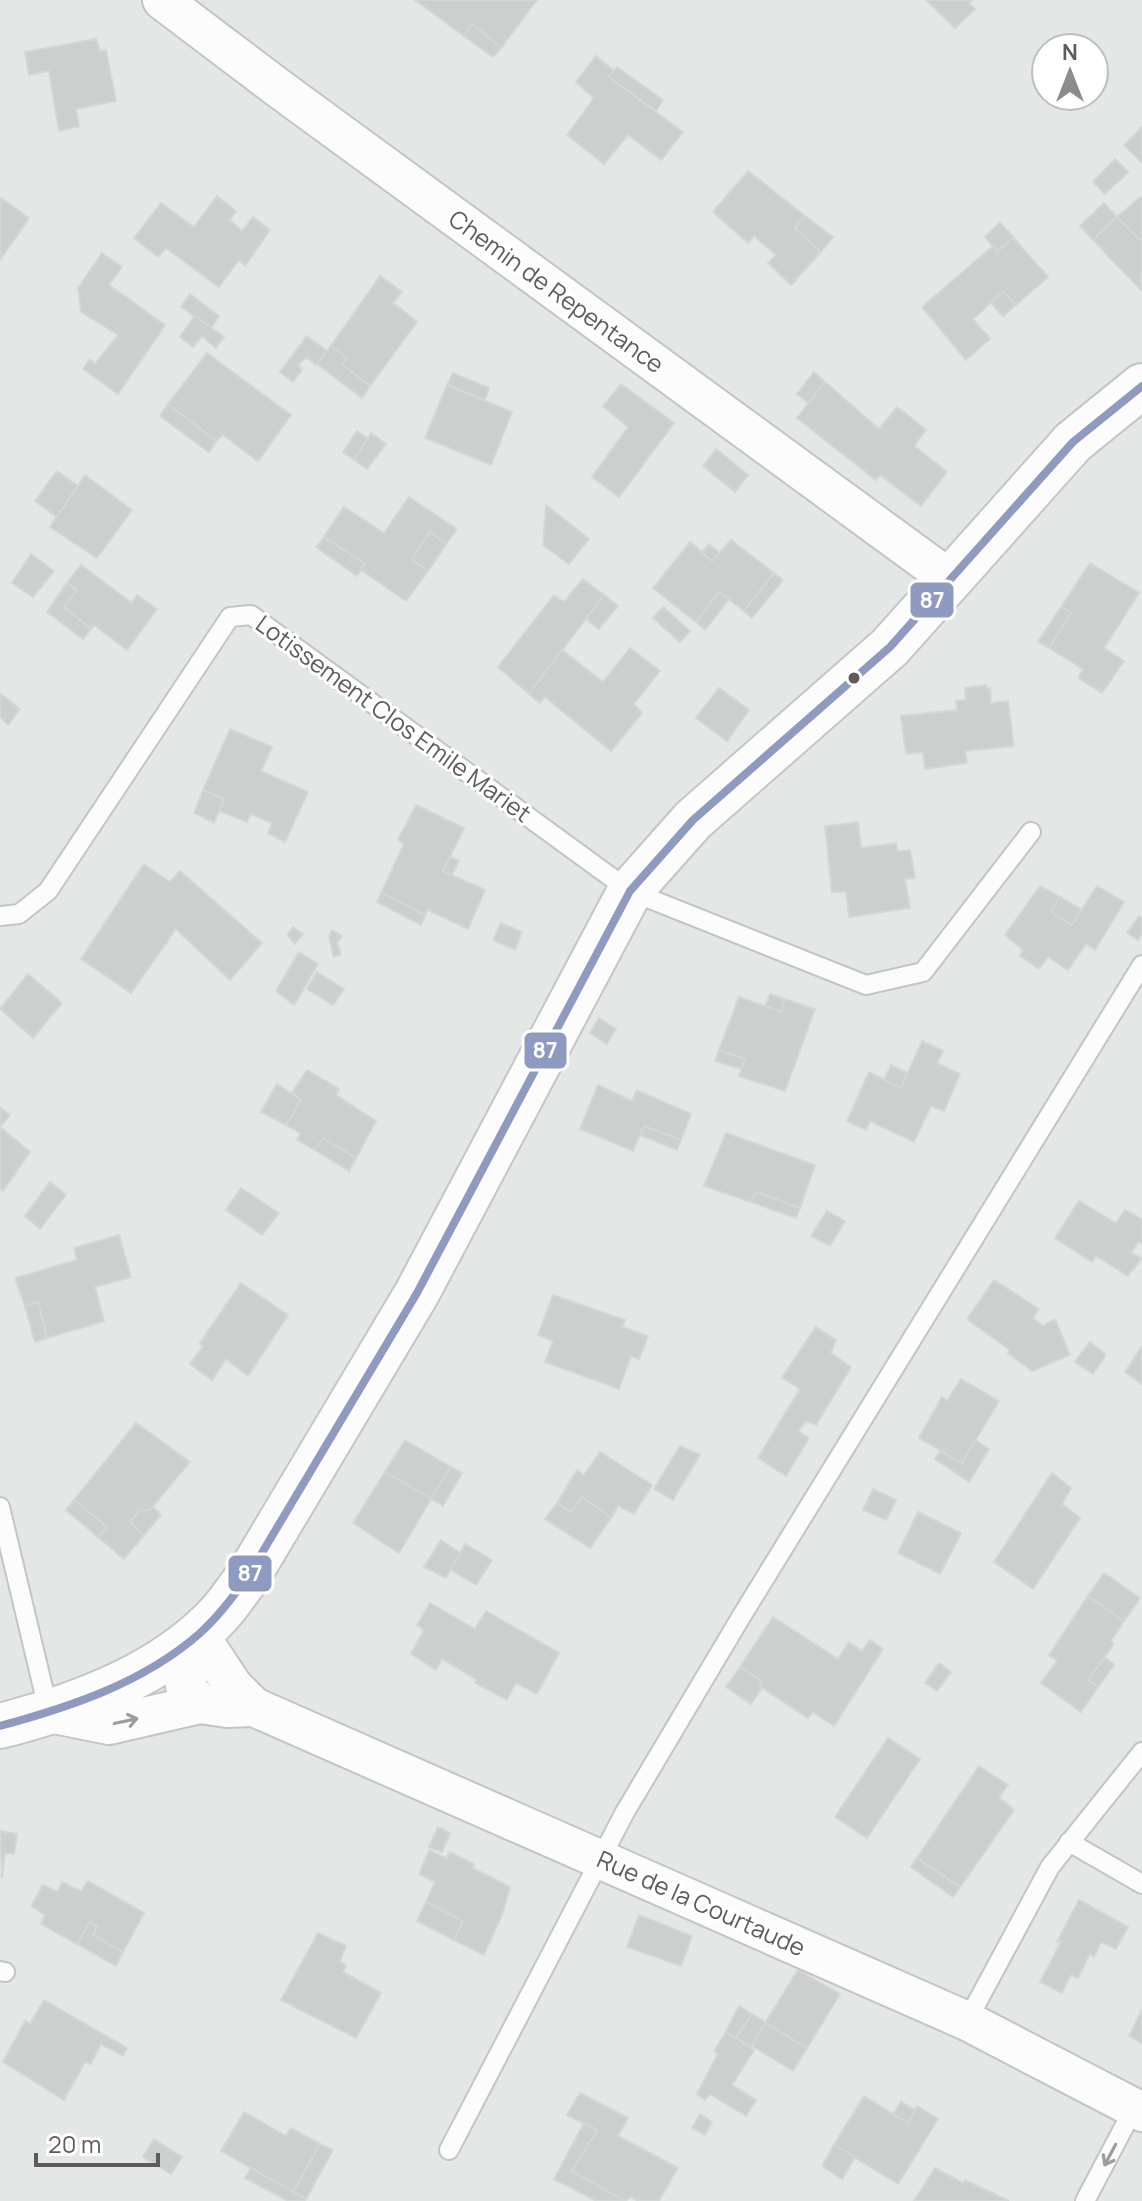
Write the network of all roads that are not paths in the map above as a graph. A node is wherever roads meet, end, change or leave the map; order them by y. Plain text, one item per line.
1 (162, 0) edge
2 (1142, 386) edge
3 (951, 580) junction
4 (1031, 832) dead end
5 (630, 891) junction
6 (0, 916) edge
7 (1142, 965) edge
8 (0, 1507) edge
9 (198, 1633) junction
10 (200, 1704) junction
11 (254, 1707) junction
12 (49, 1713) junction
13 (0, 1726) edge
14 (1142, 1752) edge
15 (1069, 1842) junction
16 (600, 1859) junction
17 (1142, 1884) edge
18 (967, 2021) junction
19 (1138, 2110) edge
20 (449, 2150) dead end
21 (1085, 2201) edge

1 - 3 street, Chemin de Repentance
2 - 3 street
3 - 5 street
4 - 5 lane
5 - 6 lane, Lotissement Clos Emile Mariet
5 - 9 street
7 - 16 lane
8 - 12 lane
9 - 10 street
9 - 11 street, Rue de la Courtaude
9 - 12 street
10 - 11 street, Rue de la Courtaude
12 -> 10 street, Rue de la Courtaude
11 - 16 street, Rue de la Courtaude
12 - 13 street
14 - 15 lane
15 - 17 lane
15 - 18 lane
16 - 18 street, Rue de la Courtaude
16 - 20 lane
18 - 19 street, Rue de la Courtaude
19 -> 21 lane

